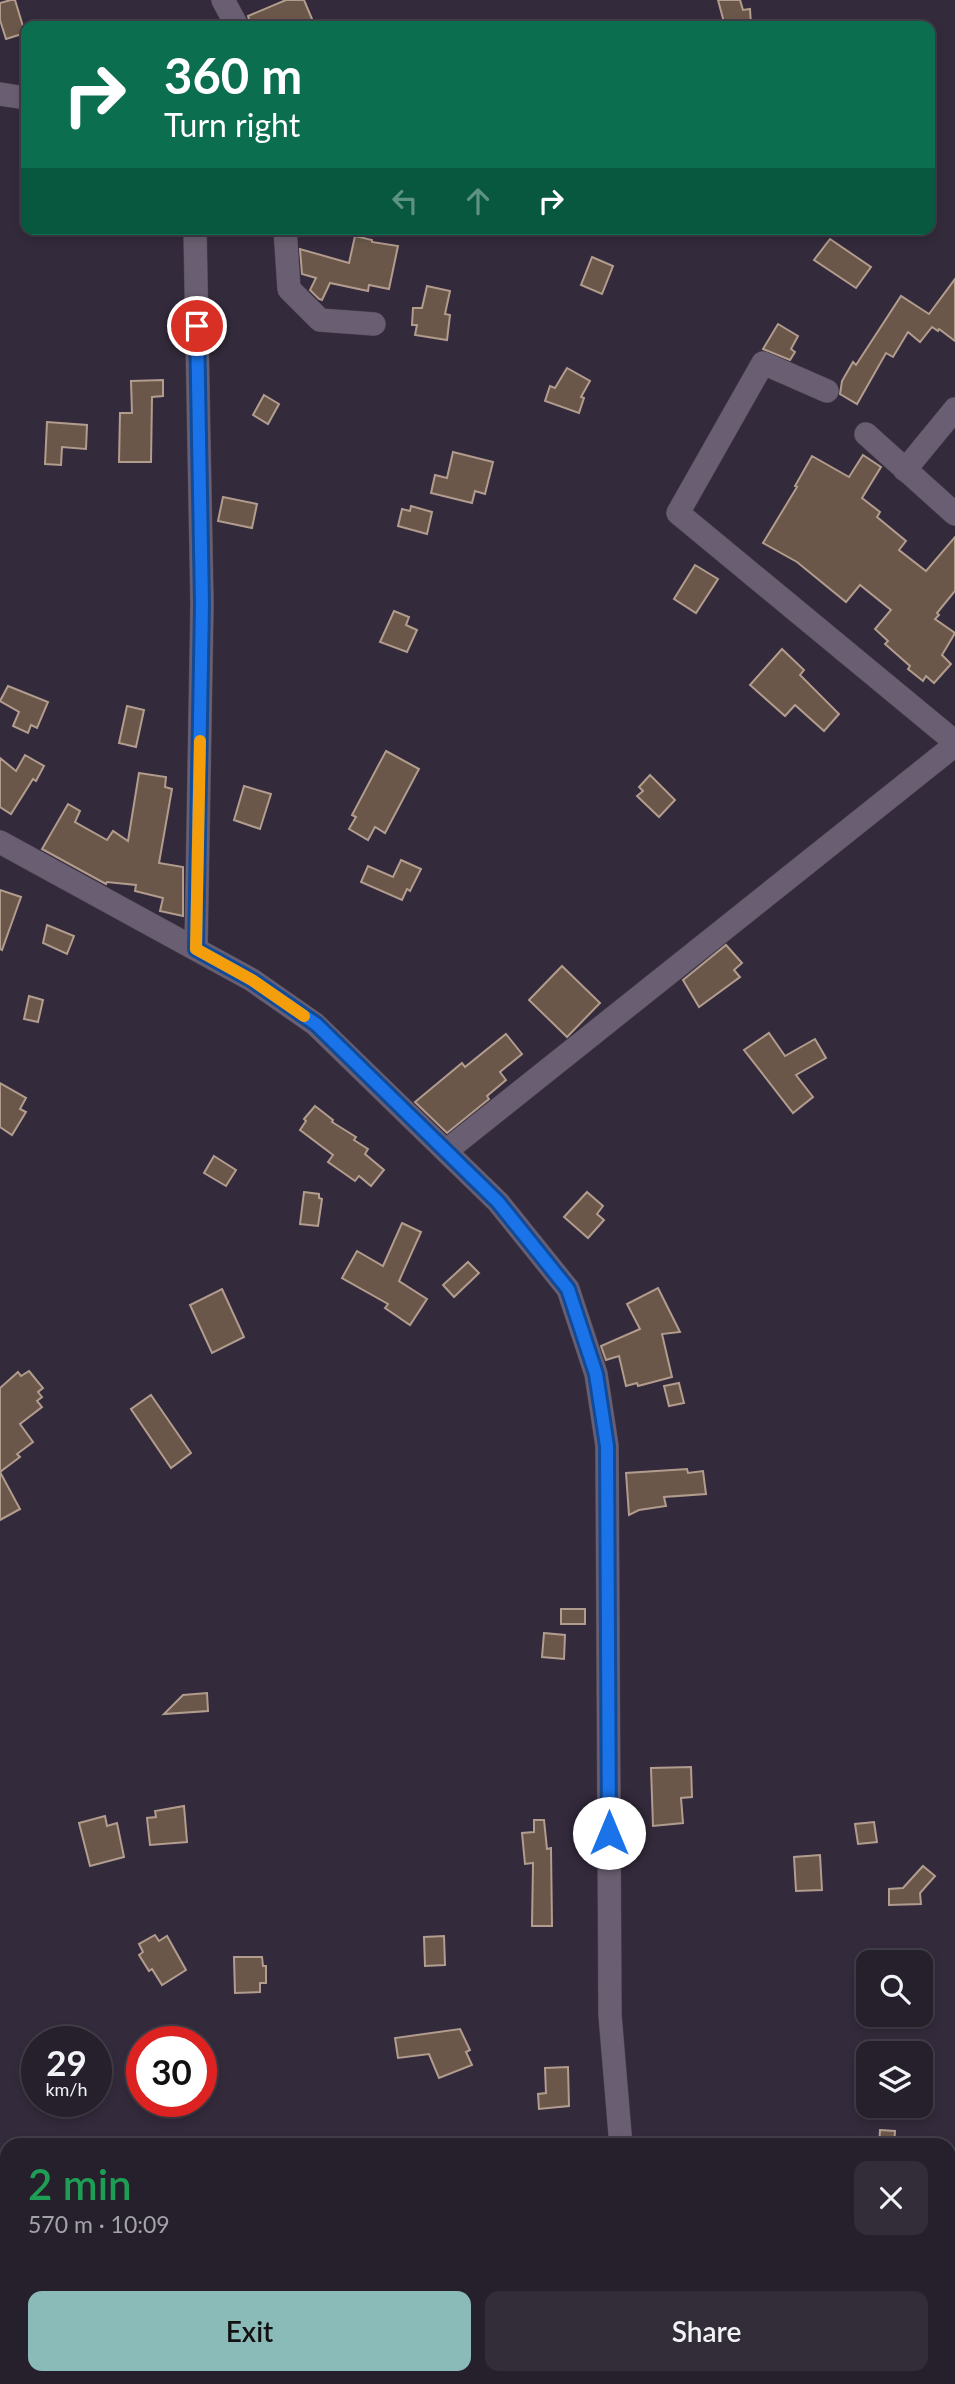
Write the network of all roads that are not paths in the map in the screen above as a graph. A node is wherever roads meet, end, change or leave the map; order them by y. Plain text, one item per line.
1 (223, 0) edge
2 (234, 21) edge
3 (0, 94) edge
4 (21, 97) edge
5 (195, 235) edge
6 (285, 235) edge
7 (374, 324) dead end
8 (827, 391) dead end
9 (955, 410) edge
10 (866, 434) dead end
11 (905, 470) junction
12 (955, 514) edge
13 (955, 744) edge
14 (0, 842) edge
15 (196, 949) junction
16 (446, 1151) junction
17 (620, 2138) edge

1 - 2 street
3 - 4 street
5 - 15 street
6 - 7 street
8 - 13 street
9 - 11 street
10 - 11 street
11 - 12 street
13 - 16 street
14 - 15 street
15 - 16 street
16 - 17 street

